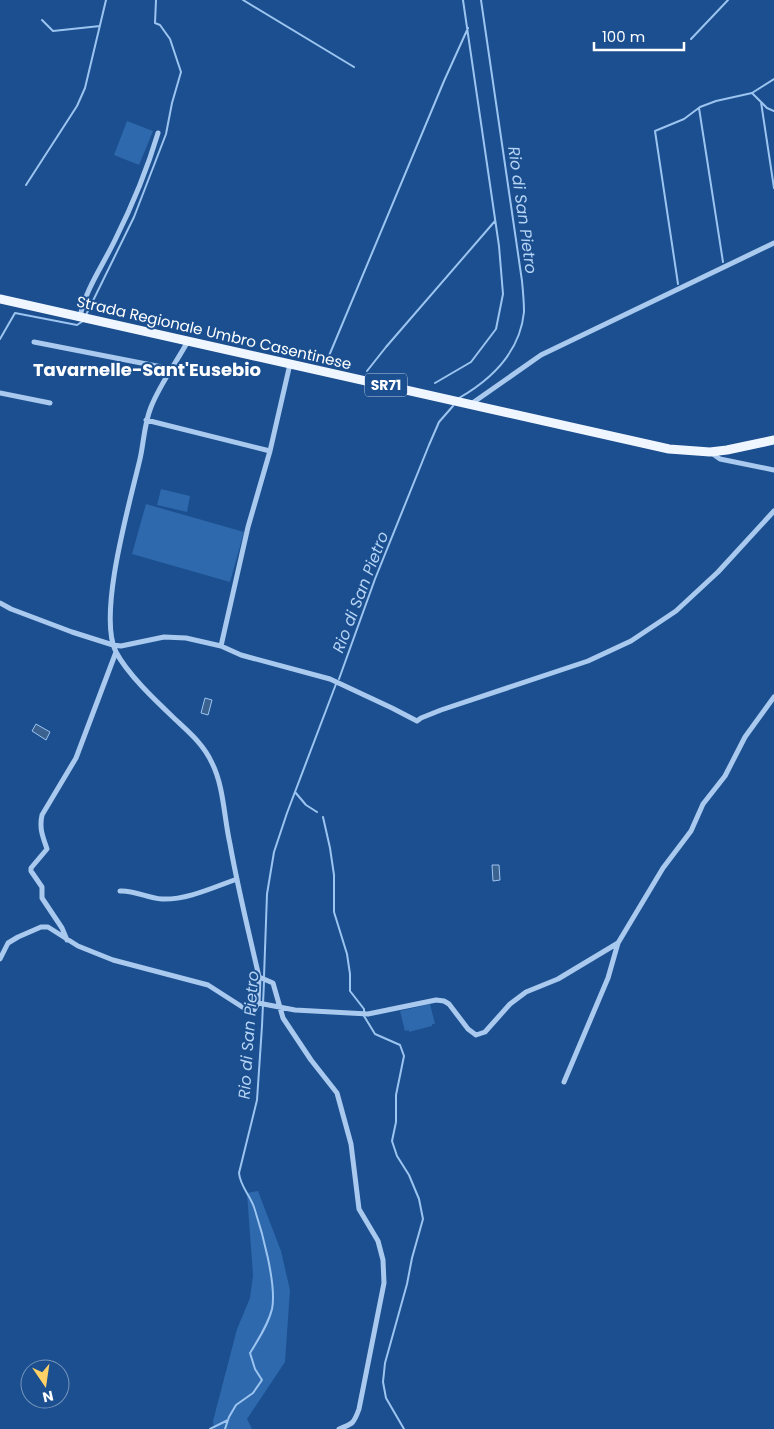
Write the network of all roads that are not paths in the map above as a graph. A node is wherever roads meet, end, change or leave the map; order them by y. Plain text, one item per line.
1 (158, 133) dead end
2 (774, 243) edge
3 (0, 299) edge
4 (80, 317) junction
5 (188, 341) junction
6 (34, 342) dead end
7 (290, 364) junction
8 (172, 369) junction
9 (0, 393) edge
10 (50, 403) dead end
11 (471, 404) junction
12 (146, 420) junction
13 (774, 440) edge
14 (270, 451) junction
15 (710, 452) junction
16 (774, 470) edge
17 (774, 511) edge
18 (0, 603) edge
19 (113, 645) junction
20 (221, 646) junction
21 (116, 652) junction
22 (774, 697) edge
23 (237, 879) junction
24 (120, 891) dead end
25 (67, 940) junction
26 (618, 943) junction
27 (0, 959) edge
28 (259, 977) junction
29 (258, 1003) junction
30 (280, 1008) junction
31 (564, 1082) dead end
32 (339, 1429) edge

1 - 4 street
2 - 11 street
3 - 4 main road, Strada Regionale Umbro Casentinese / SR71
4 - 5 main road, Strada Regionale Umbro Casentinese / SR71
5 - 7 main road, Strada Regionale Umbro Casentinese / SR71
5 - 8 street
6 - 8 street
7 - 11 main road, Strada Regionale Umbro Casentinese / SR71
7 - 14 street
8 - 12 street
9 - 10 street
11 - 15 main road, Strada Regionale Umbro Casentinese / SR71
12 - 14 street
12 - 19 street
13 - 15 main road, Strada Regionale Umbro Casentinese / SR71
14 - 20 street
15 - 16 street
17 - 20 street
18 - 19 street
19 - 20 street
19 - 21 street
21 - 23 street
21 - 25 street
22 - 26 street
23 - 24 street
23 - 28 street
25 - 27 street
25 - 29 street
26 - 30 street
26 - 31 street
28 - 29 street
28 - 30 street
29 - 30 street
30 - 32 street

